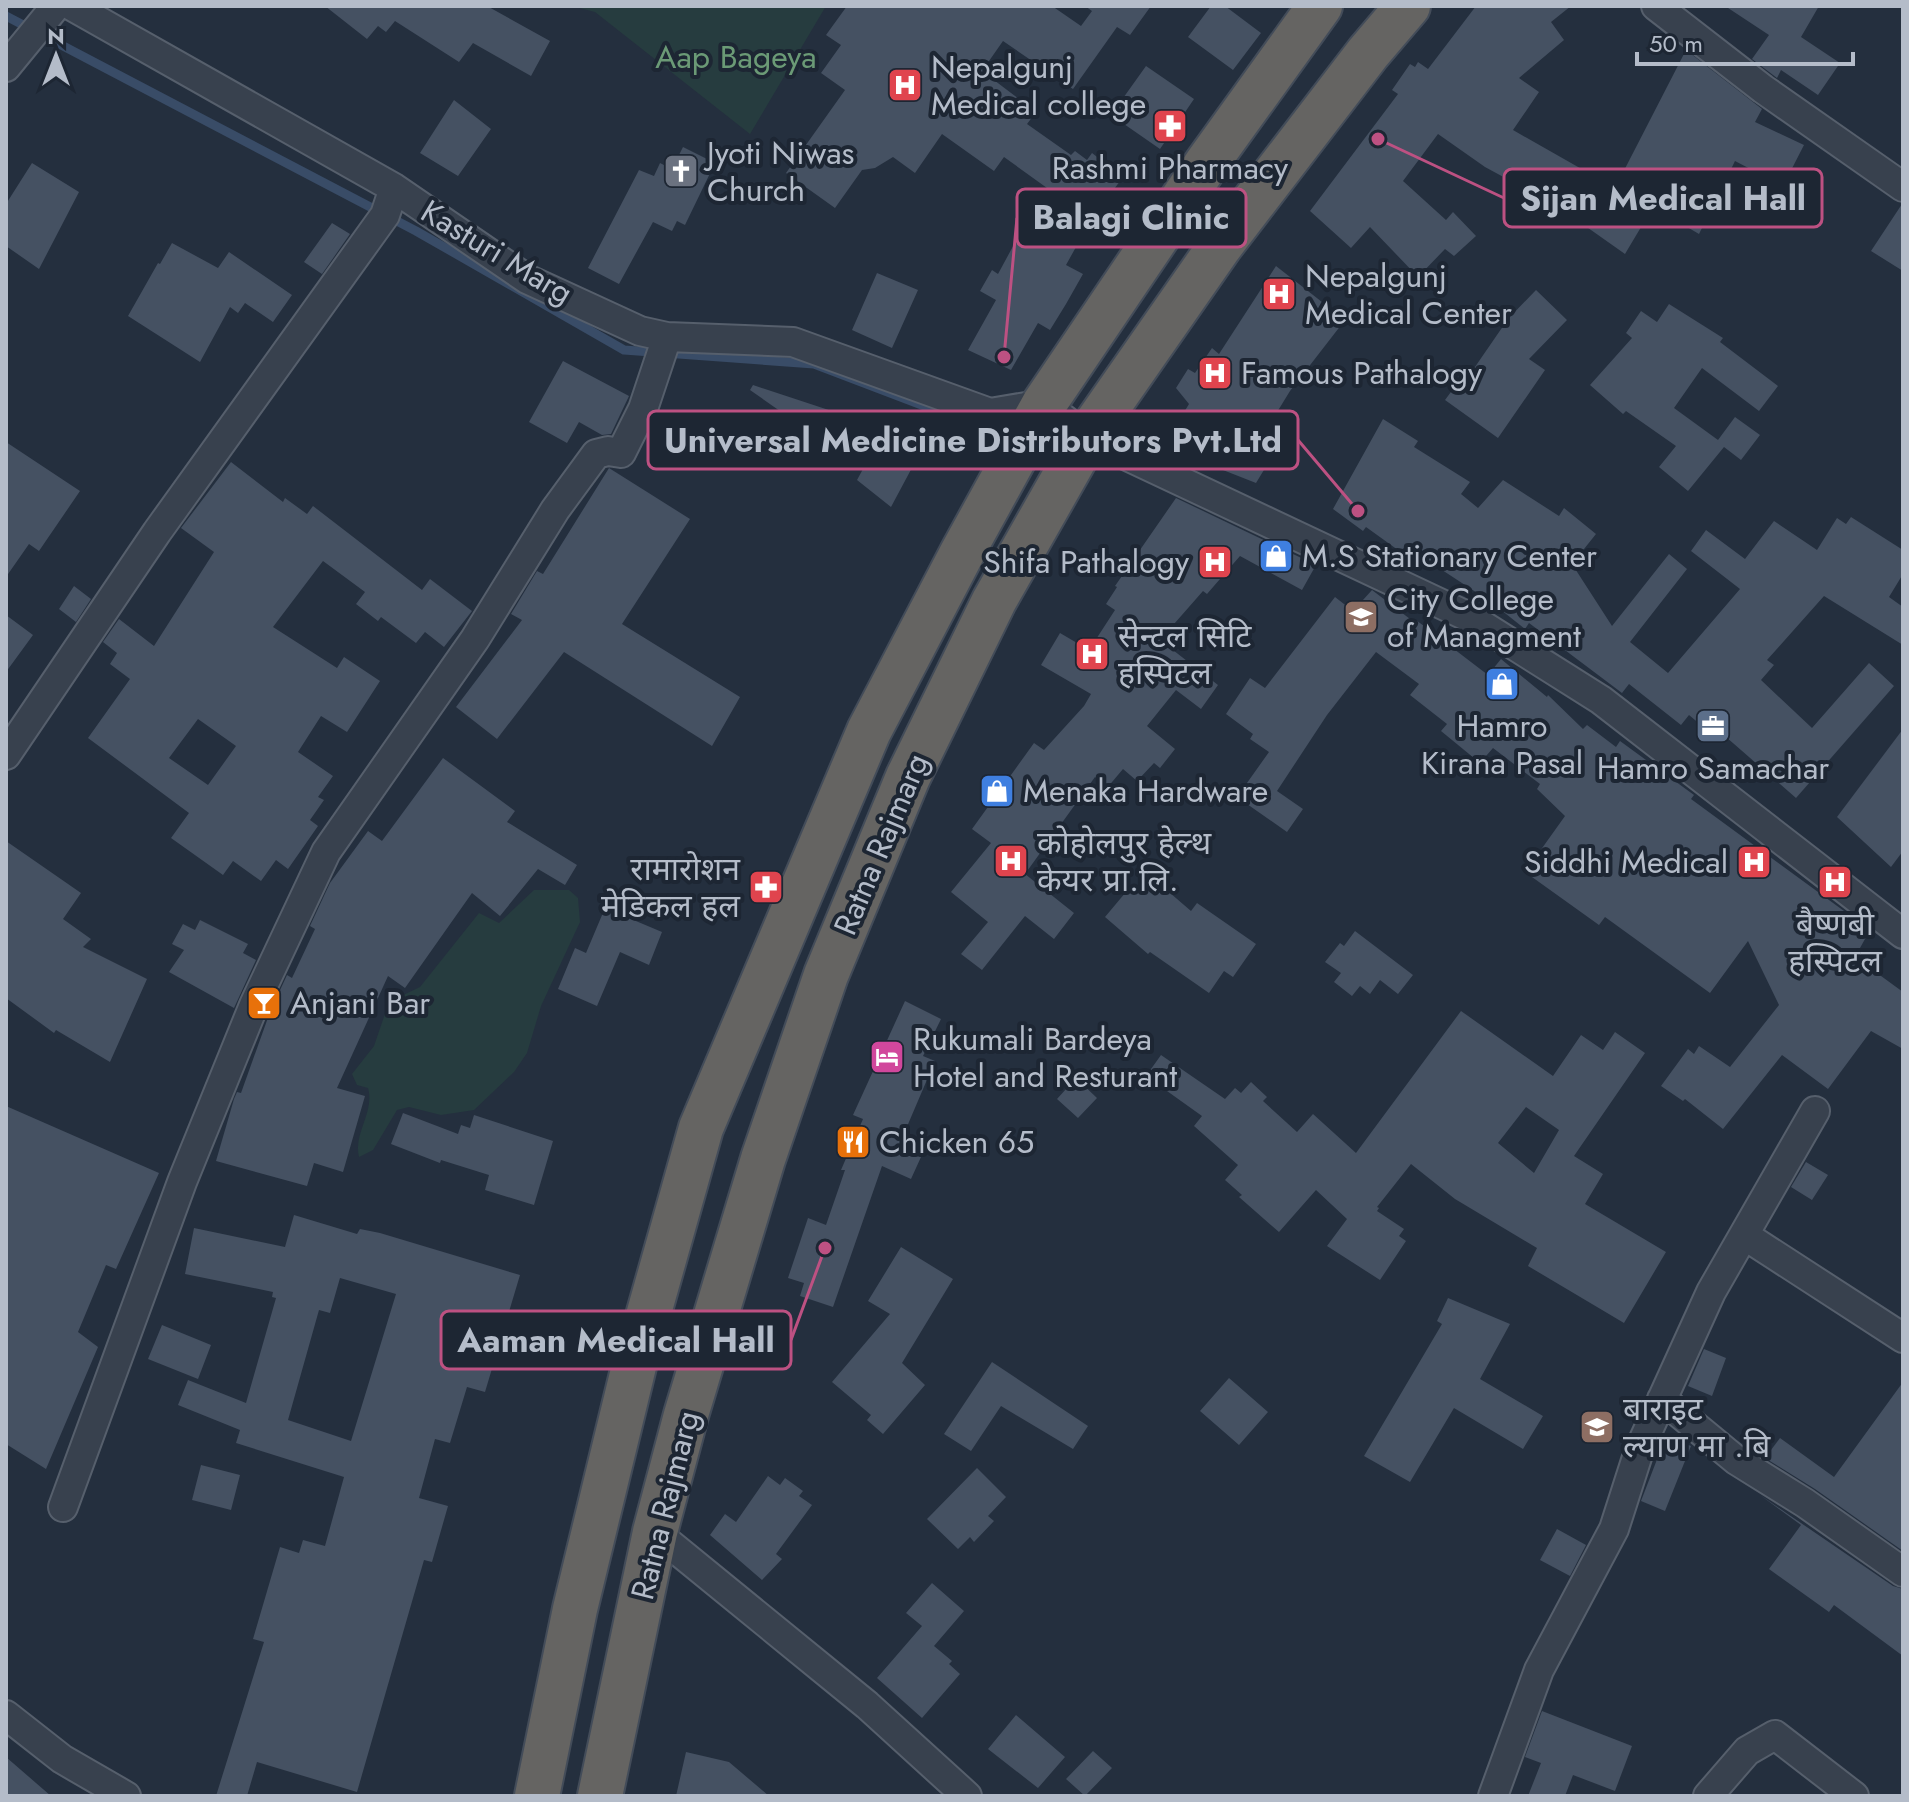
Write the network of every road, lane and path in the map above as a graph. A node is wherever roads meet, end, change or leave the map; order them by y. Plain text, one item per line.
1 (56, 6) edge
2 (72, 6) edge
3 (1318, 6) edge
4 (1408, 6) edge
5 (1656, 6) edge
6 (6, 67) edge
7 (1903, 187) edge
8 (394, 188) junction
9 (667, 337) junction
10 (1044, 404) junction
11 (1087, 437) junction
12 (6, 755) edge
13 (1903, 934) edge
14 (1815, 1111) dead end
15 (1744, 1235) junction
16 (1903, 1338) edge
17 (1662, 1399) junction
18 (63, 1507) dead end
19 (655, 1532) junction
20 (1903, 1572) edge
21 (6, 1715) edge
22 (126, 1796) edge
23 (537, 1796) edge
24 (600, 1796) edge
25 (967, 1796) edge
26 (1493, 1796) edge
27 (1708, 1796) edge
28 (1854, 1796) edge

1 - 6 street
2 - 8 street, Kasturi Marg
3 - 10 highway, Ratna Rajmarg
4 - 11 highway, Ratna Rajmarg
5 - 7 street
8 - 9 street, Kasturi Marg
8 - 12 street
9 - 10 street, Kasturi Marg
9 - 18 street
10 - 11 street
10 - 23 highway, Ratna Rajmarg
11 - 13 street
11 - 19 highway, Ratna Rajmarg
14 - 15 street
15 - 16 street
15 - 17 street
17 - 20 street
17 - 26 street
19 - 24 highway, Ratna Rajmarg
19 - 25 street
21 - 22 street
27 - 28 street

